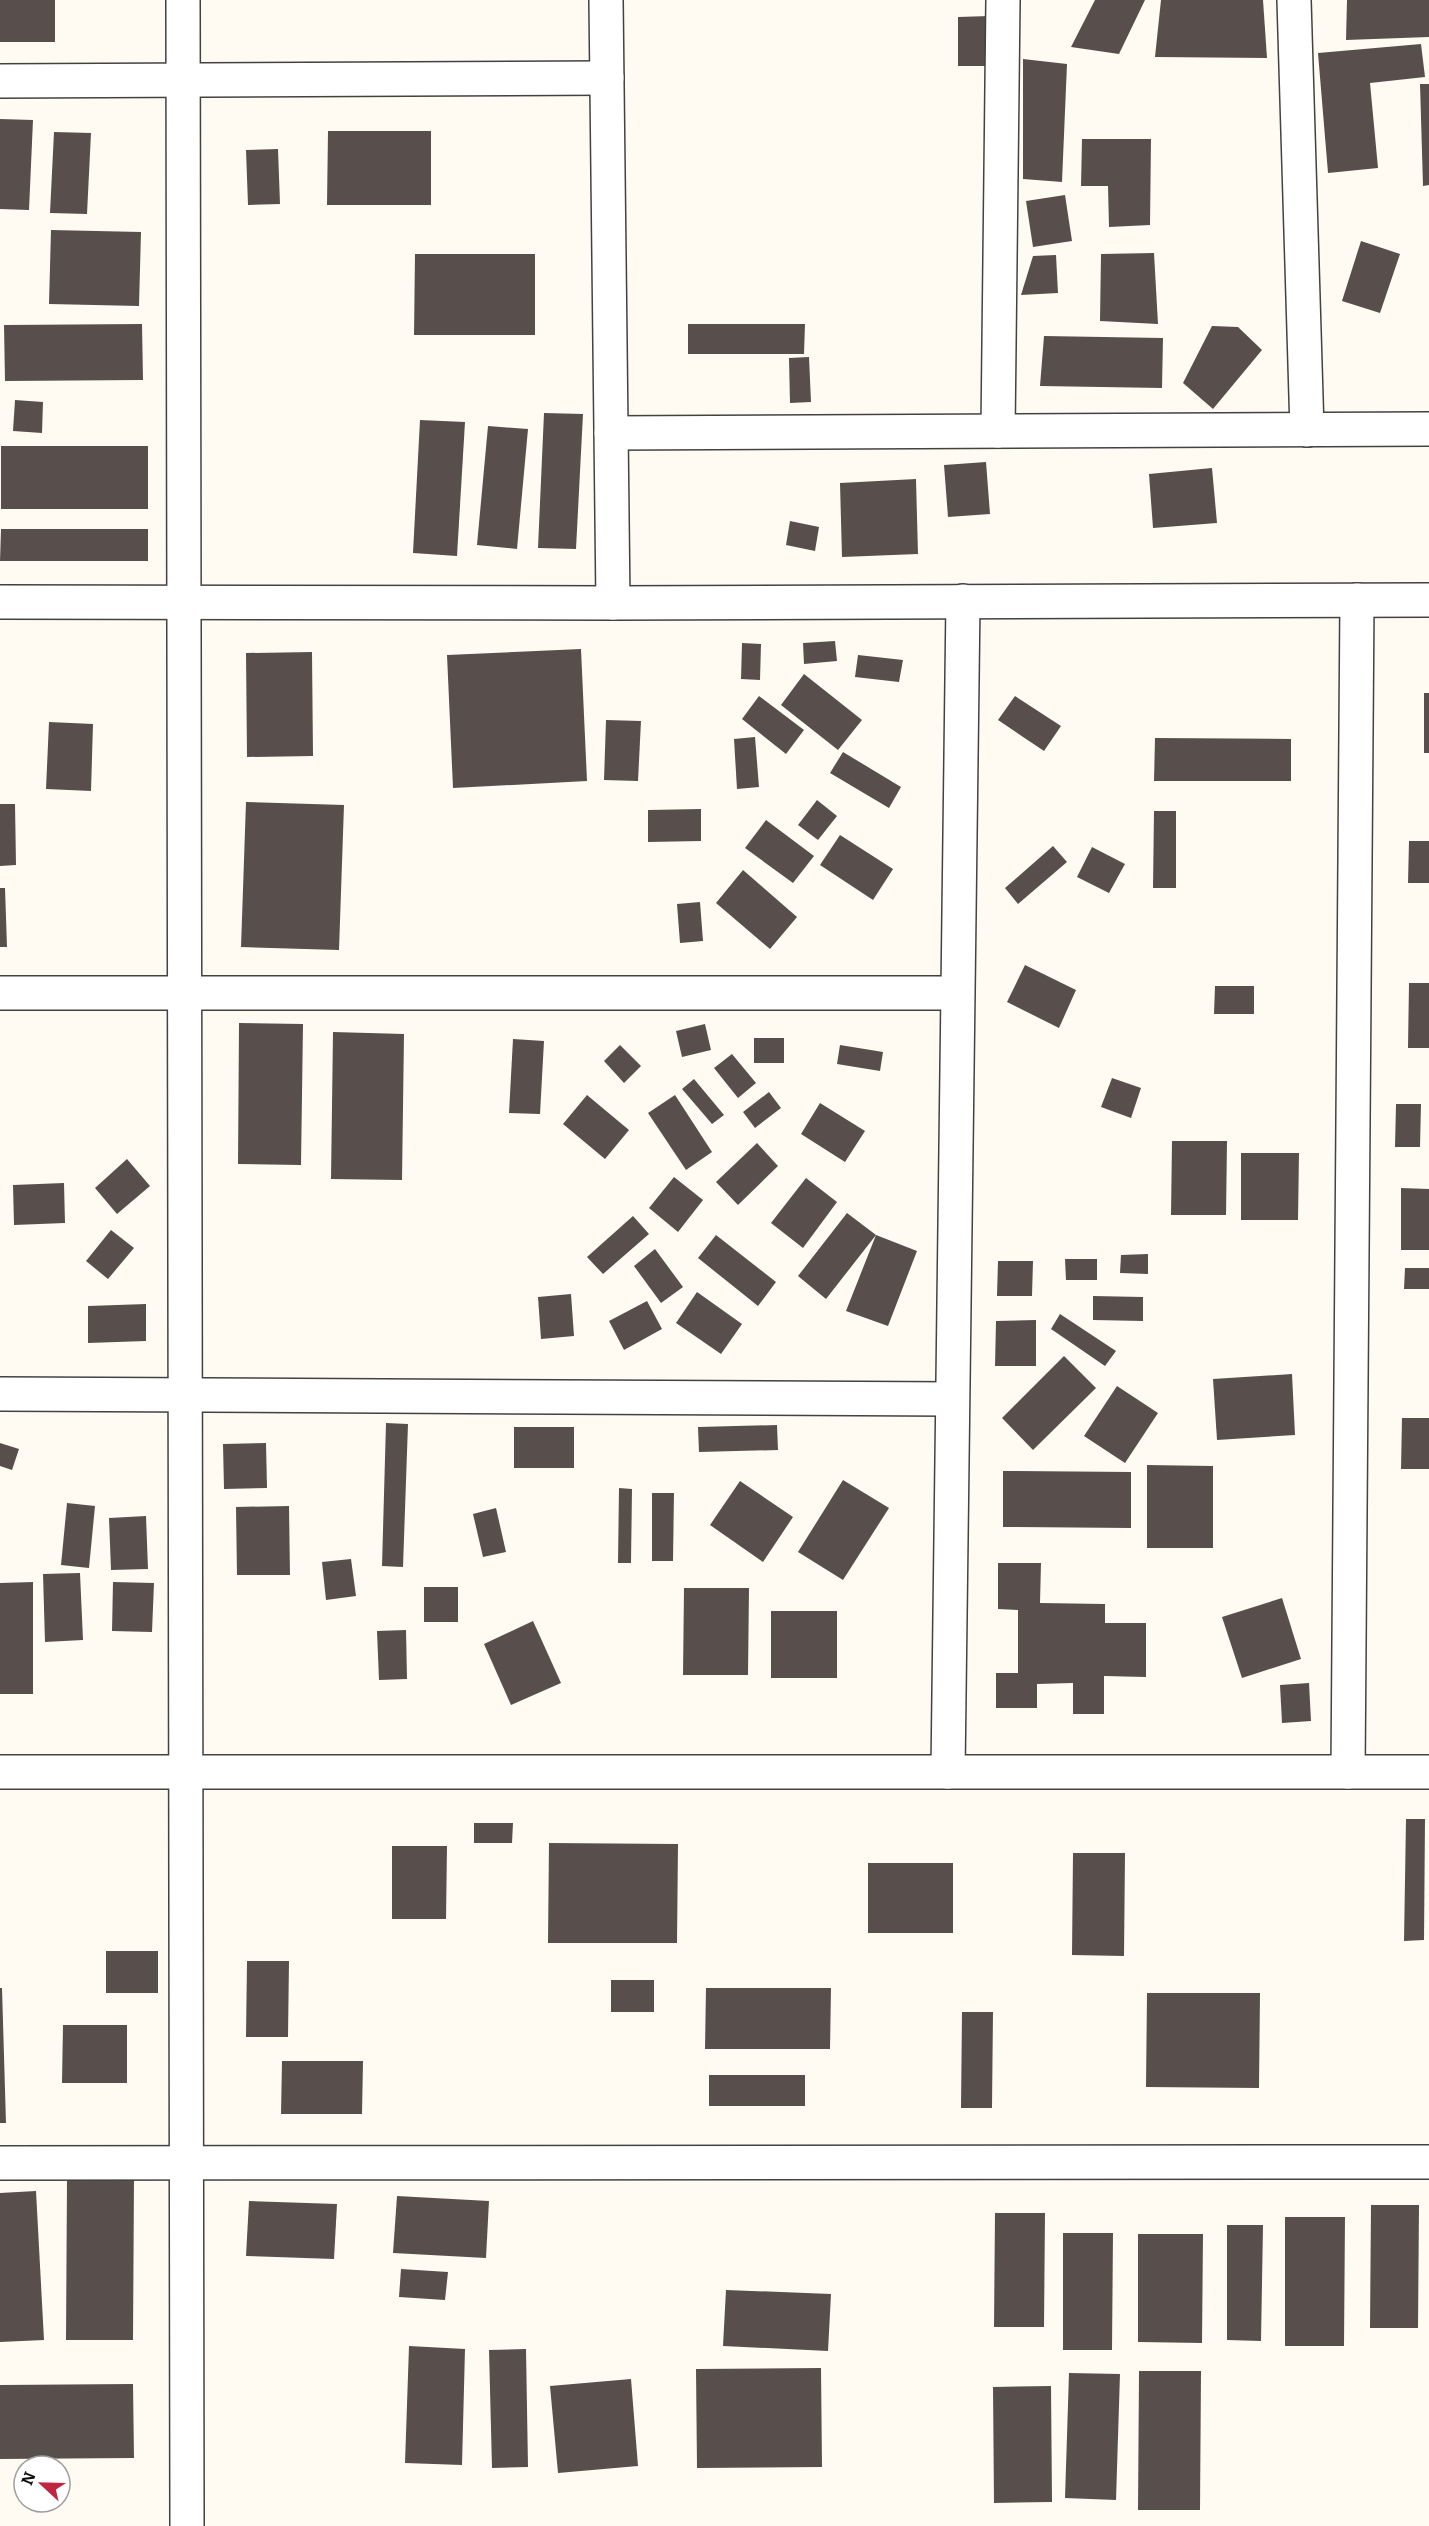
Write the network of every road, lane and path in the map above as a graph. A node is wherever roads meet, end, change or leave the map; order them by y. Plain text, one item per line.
1 (183, 0) edge
2 (606, 0) edge
3 (1004, 0) edge
4 (1294, 0) edge
5 (607, 78) junction
6 (183, 80) junction
7 (0, 81) edge
8 (1429, 429) edge
9 (1307, 430) junction
10 (998, 431) junction
11 (611, 433) junction
12 (1357, 600) junction
13 (1429, 600) edge
14 (963, 601) junction
15 (0, 602) edge
16 (184, 602) junction
17 (613, 603) junction
18 (0, 993) edge
19 (185, 993) junction
20 (957, 993) junction
21 (0, 1395) edge
22 (186, 1395) junction
23 (952, 1399) junction
24 (0, 1772) edge
25 (186, 1772) junction
26 (948, 1772) junction
27 (1348, 1772) junction
28 (1429, 1772) edge
29 (187, 2162) junction
30 (1429, 2162) edge
31 (0, 2163) edge
32 (187, 2526) edge

1 - 6 street
2 - 5 street
3 - 10 street
4 - 9 street
5 - 6 street
5 - 11 street
6 - 7 street
6 - 16 street
8 - 9 street
9 - 10 street
10 - 11 street
11 - 17 street
12 - 13 street
12 - 14 street
12 - 27 street
14 - 17 street
14 - 20 street
15 - 16 street
16 - 17 street
16 - 19 street
18 - 19 street
19 - 20 street
19 - 22 street
20 - 23 street
21 - 22 street
22 - 23 street
22 - 25 street
23 - 26 street
24 - 25 street
25 - 26 street
25 - 29 street
26 - 27 street
27 - 28 street
29 - 30 street
29 - 31 street
29 - 32 street

